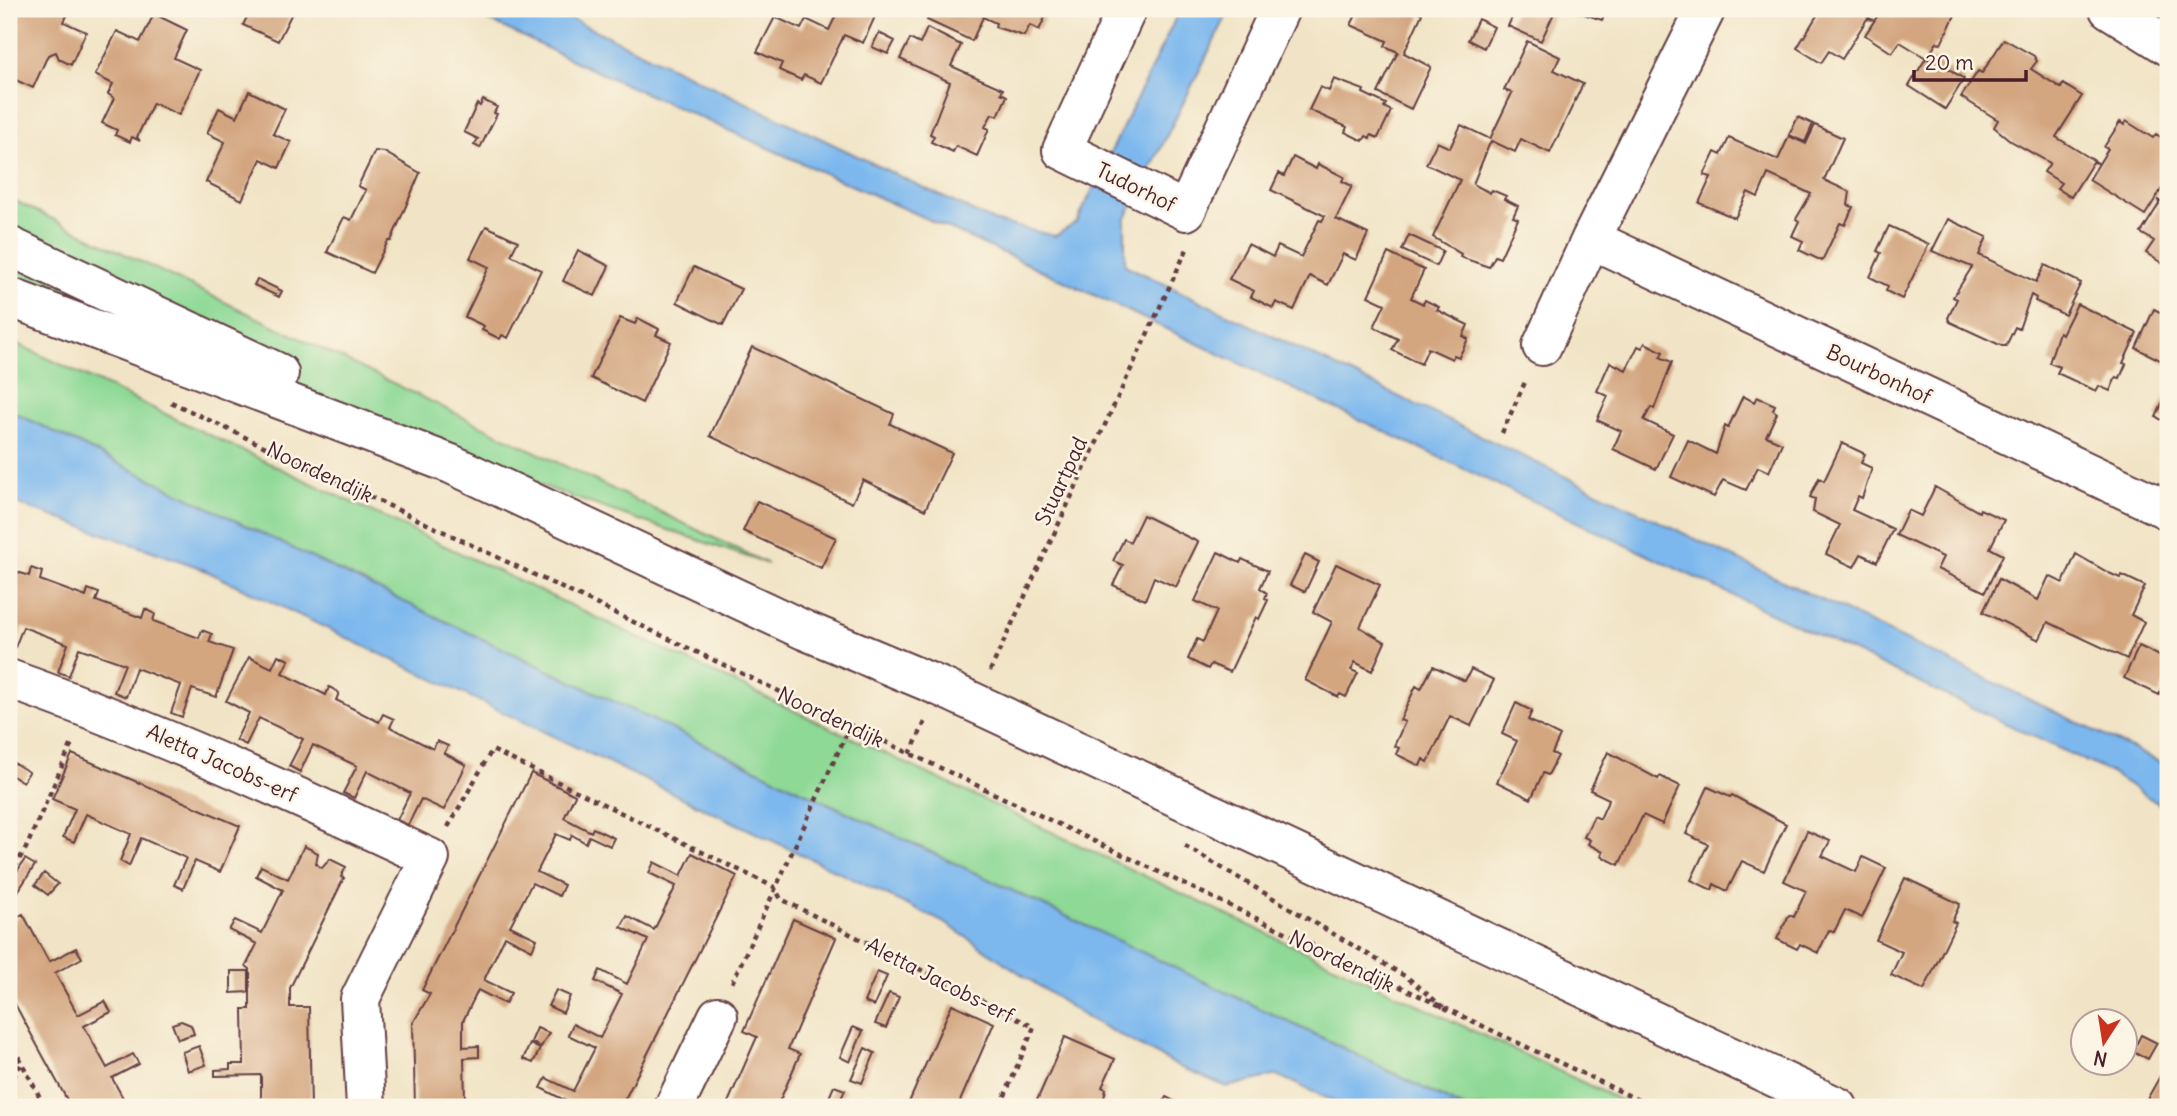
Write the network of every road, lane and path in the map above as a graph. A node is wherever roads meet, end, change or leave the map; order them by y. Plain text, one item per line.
1 (1127, 9) edge
2 (1280, 9) edge
3 (1706, 9) edge
4 (2109, 9) edge
5 (2160, 29) edge
6 (1591, 239) junction
7 (9, 246) edge
8 (1177, 274) dead end
9 (9, 297) edge
10 (1542, 346) joint
11 (160, 397) dead end
12 (1502, 433) dead end
13 (451, 464) junction
14 (2168, 510) edge
15 (9, 679) edge
16 (975, 704) junction
17 (88, 707) junction
18 (849, 726) junction
19 (1183, 846) dead end
20 (430, 858) junction
21 (9, 876) edge
22 (774, 887) junction
23 (1452, 1014) junction
24 (718, 1016) joint
25 (9, 1040) edge
26 (21, 1063) junction
27 (9, 1087) edge
28 (45, 1107) edge
29 (366, 1107) edge
30 (674, 1107) edge
31 (1000, 1107) edge
32 (1653, 1107) edge
33 (1838, 1107) edge

1 - 2 street, Tudorhof
3 - 6 street
4 - 5 street
6 - 10 street
6 - 14 street, Bourbonhof
7 - 13 street
8 - 16 path, Stuartpad
9 - 13 street
10 - 12 path
11 - 18 path, Noordendijk
13 - 16 street
15 - 17 street, Aletta Jacobs-erf
16 - 33 street
17 - 20 street, Aletta Jacobs-erf
17 - 21 path
18 - 22 path
18 - 23 path, Noordendijk
19 - 23 path
20 - 22 path, Aletta Jacobs-erf
20 - 29 street
22 - 24 path
22 - 31 path, Aletta Jacobs-erf
23 - 32 path, Noordendijk
24 - 30 street
25 - 26 path
26 - 27 path
26 - 28 path

